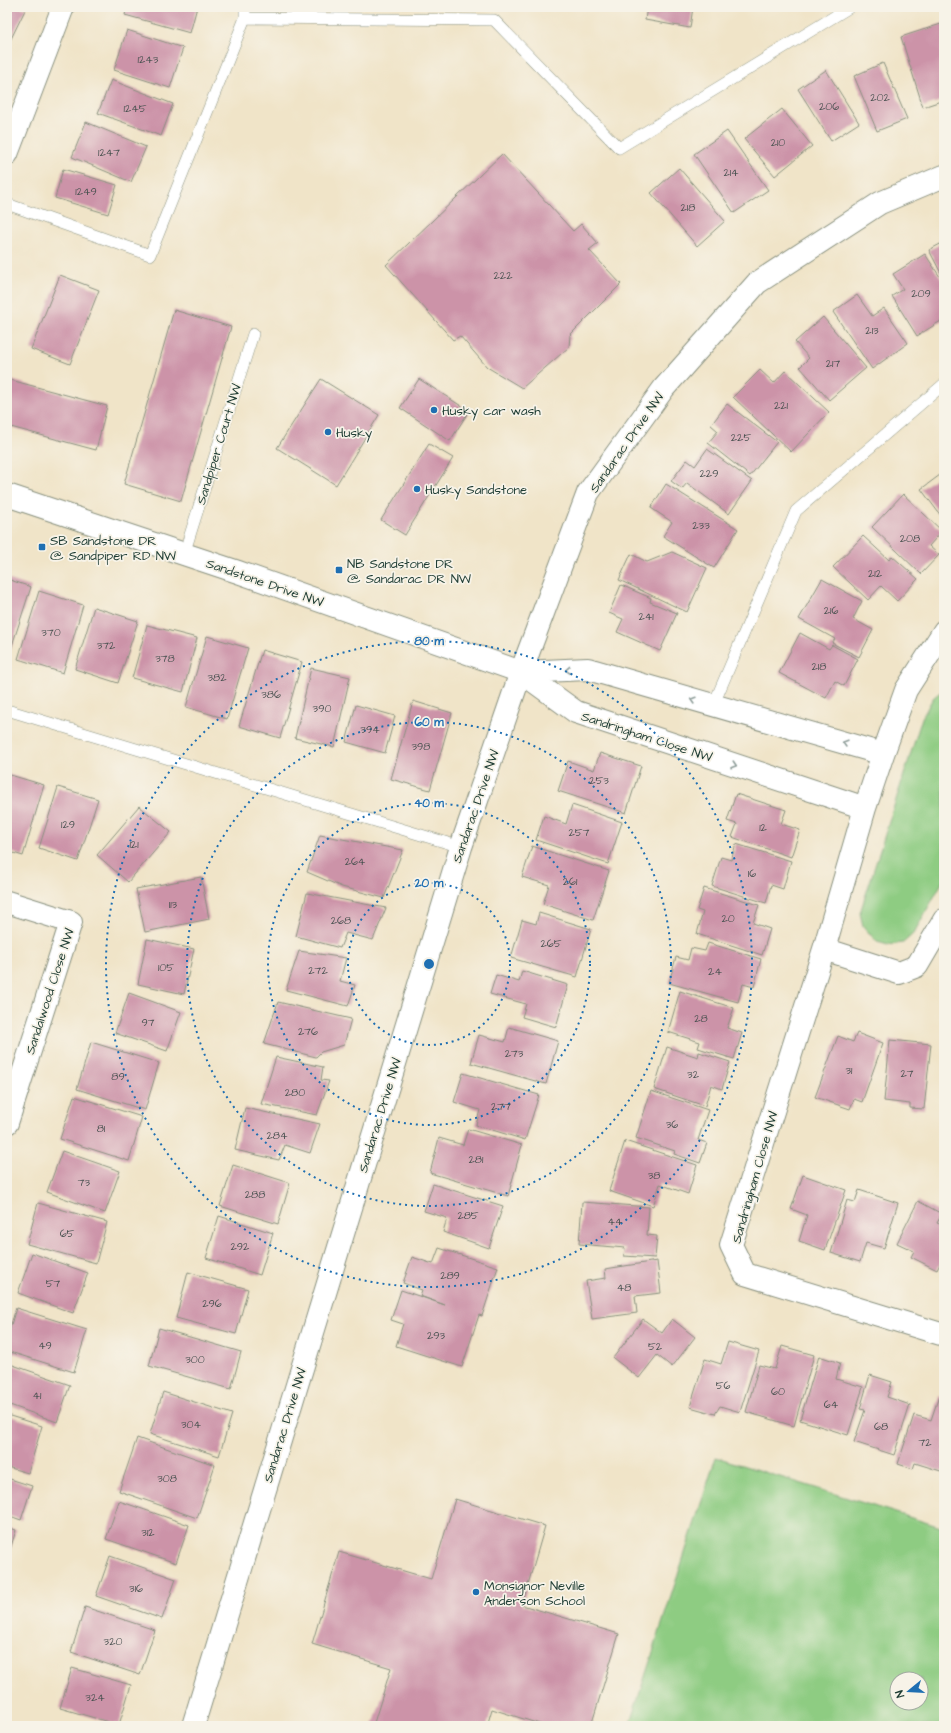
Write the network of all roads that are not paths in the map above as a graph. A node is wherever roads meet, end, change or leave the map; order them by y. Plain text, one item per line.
1 (63, 7) edge
2 (850, 7) edge
3 (245, 12) edge
4 (11, 131) edge
5 (7, 154) edge
6 (944, 176) edge
7 (7, 204) edge
8 (253, 334) dead end
9 (944, 384) edge
10 (7, 495) edge
11 (184, 554) junction
12 (944, 631) edge
13 (521, 672) junction
14 (713, 706) junction
15 (7, 710) edge
16 (883, 754) junction
17 (865, 808) junction
18 (460, 847) junction
19 (7, 902) edge
20 (944, 920) edge
21 (824, 949) junction
22 (7, 1123) edge
23 (944, 1335) edge
24 (193, 1726) edge

1 - 4 street
2 - 3 lane
3 - 7 lane
4 - 5 street
6 - 13 street, Sandarac Drive NW
8 - 11 lane, Sandpiper Court NW
9 - 14 lane
10 - 11 street, Sandstone Drive NW
11 - 13 street, Sandstone Drive NW
12 - 16 street, Sandringham Close NW
14 -> 13 street
13 -> 17 street, Sandringham Close NW
13 - 18 street, Sandarac Drive NW
16 -> 14 street
15 - 18 lane
16 - 17 street, Sandringham Close NW
17 - 21 street, Sandringham Close NW
18 - 24 street, Sandarac Drive NW
19 - 22 street, Sandalwood Close NW
20 - 21 street
21 - 23 street, Sandringham Close NW

